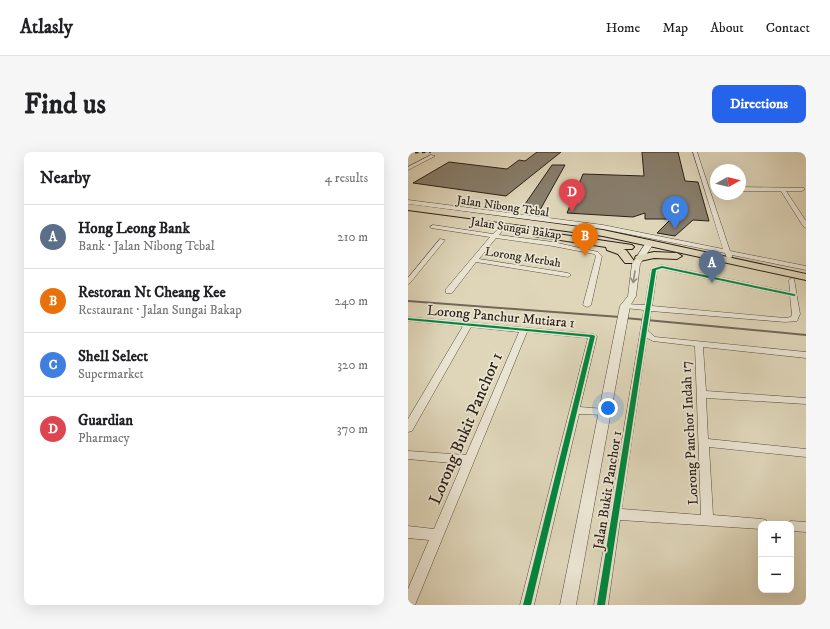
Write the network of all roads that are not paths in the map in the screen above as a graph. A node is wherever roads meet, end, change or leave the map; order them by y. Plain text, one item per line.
1 (695, 152) edge
2 (433, 156) dead end
3 (408, 169) edge
4 (746, 189) edge
5 (783, 189) junction
6 (802, 190) dead end
7 (408, 202) edge
8 (408, 207) edge
9 (408, 214) edge
10 (806, 226) edge
11 (433, 227) dead end
12 (501, 228) junction
13 (603, 233) junction
14 (494, 235) junction
15 (442, 240) dead end
16 (644, 246) junction
17 (597, 248) junction
18 (728, 256) junction
19 (474, 260) junction
20 (629, 261) junction
21 (806, 268) edge
22 (568, 275) dead end
23 (806, 277) edge
24 (792, 280) junction
25 (408, 282) edge
26 (806, 283) edge
27 (449, 291) dead end
28 (794, 295) junction
29 (587, 305) dead end
30 (625, 306) junction
31 (647, 309) junction
32 (409, 321) edge
33 (468, 325) junction
34 (524, 330) junction
35 (644, 331) junction
36 (699, 345) junction
37 (806, 355) edge
38 (702, 394) junction
39 (806, 401) edge
40 (574, 410) junction
41 (605, 412) junction
42 (408, 428) edge
43 (703, 442) junction
44 (806, 453) edge
45 (408, 455) edge
46 (469, 460) junction
47 (615, 514) junction
48 (706, 520) junction
49 (758, 524) edge
50 (794, 526) edge
51 (806, 527) edge
52 (408, 532) edge
53 (437, 535) junction
54 (408, 605) edge
55 (527, 605) edge
56 (568, 605) edge
57 (601, 605) edge

1 - 18 street
2 - 3 street
4 - 5 street
5 - 6 street
5 - 10 street
7 - 16 street
8 - 13 highway, Jalan Nibong Tebal
9 - 12 highway, Jalan Nibong Tebal
11 - 14 street, Jalan Sungai Bakap
12 - 14 street
12 - 17 highway, Jalan Nibong Tebal
13 - 16 highway, Jalan Nibong Tebal
13 - 17 highway
14 - 17 street, Jalan Sungai Bakap
14 - 19 street
15 - 25 street
16 - 17 highway, Jalan Nibong Tebal
16 - 18 highway, Jalan Nibong Tebal
16 - 20 street
16 - 24 highway, Jalan Nibong Tebal
16 -> 30 street, Jalan Bukit Panchor 1
17 - 20 highway
17 - 29 street
18 - 21 street
18 - 23 highway, Jalan Nibong Tebal
19 - 22 street, Lorong Merbah
19 - 27 street
20 - 30 street
24 - 26 highway, Jalan Nibong Tebal
24 - 28 street
28 - 31 street
28 - 31 street, Jalan Bukit Panchor 1
30 - 31 street
30 - 41 street, Jalan Bukit Panchor 1
31 - 35 street, Jalan Bukit Panchor 1
32 - 33 street, Lorong Panchur Mutiara 1
33 - 34 street, Lorong Panchur Mutiara 1
33 - 42 street
34 - 40 street, Lorong Panchur Mutiara 1
34 - 46 street, Lorong Bukit Panchor 1
35 - 36 street
35 - 47 street, Jalan Bukit Panchor 1
36 - 37 street
36 - 38 street, Lorong Panchor Indah 17
38 - 39 street
38 - 43 street, Lorong Panchor Indah 17
40 - 41 street
40 - 55 street
41 - 56 street, Jalan Bukit Panchor 1
43 - 44 street
43 - 48 street, Lorong Panchor Indah 17
45 - 46 street
46 - 53 street, Lorong Bukit Panchor 1
47 - 48 street
47 - 57 street, Jalan Bukit Panchor 1
48 - 49 street
50 - 51 street
52 - 53 street
53 - 54 street, Lorong Bukit Panchor 1

